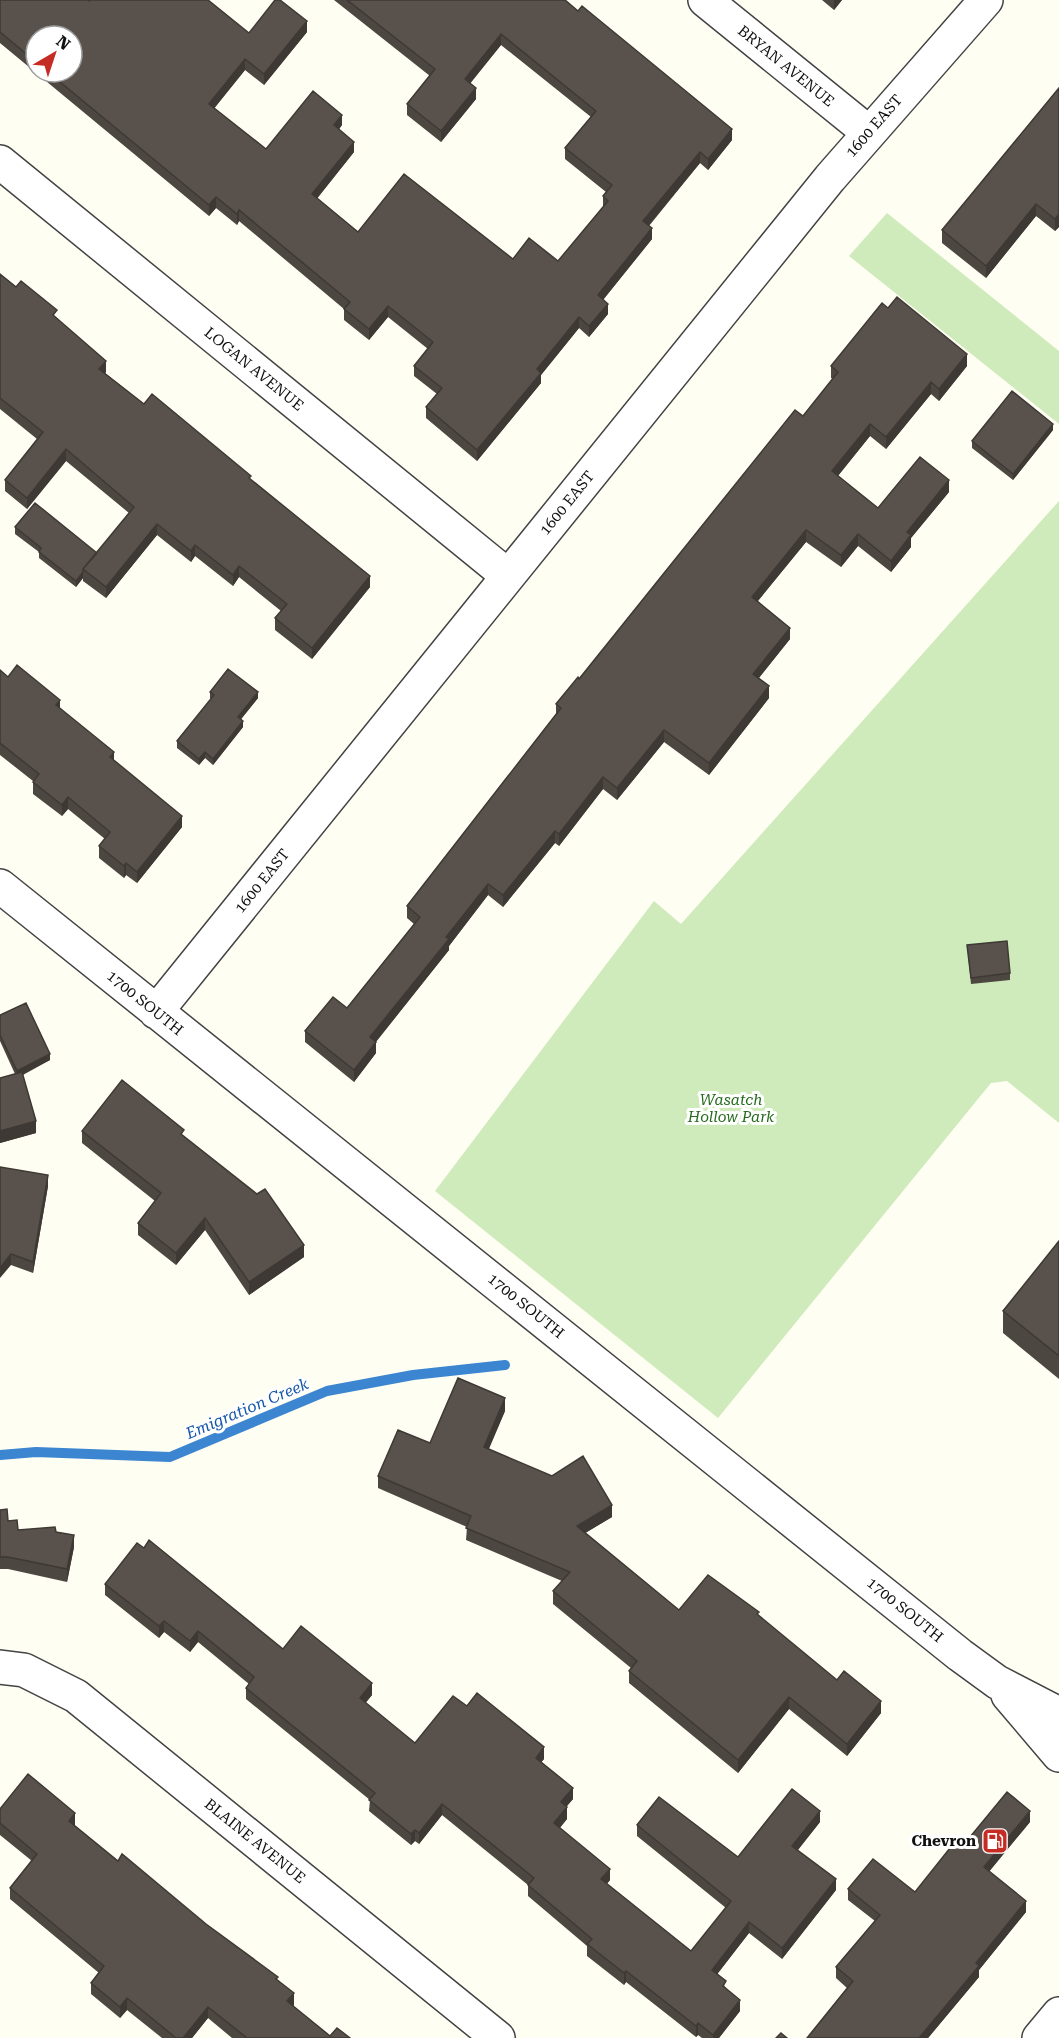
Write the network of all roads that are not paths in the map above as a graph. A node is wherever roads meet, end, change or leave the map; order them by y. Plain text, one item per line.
1 (705, 0) edge
2 (986, 0) edge
3 (868, 132) junction
4 (0, 162) edge
5 (508, 576) junction
6 (0, 886) edge
7 (156, 1012) junction
8 (0, 1667) edge
9 (997, 1682) junction
10 (1059, 1714) edge
11 (1059, 1755) edge
12 (1059, 2014) edge
13 (498, 2038) edge
14 (1039, 2038) edge

1 - 3 street, BRYAN AVENUE
2 - 3 street, 1600 EAST
3 - 5 street, 1600 EAST
4 - 5 street, LOGAN AVENUE
5 - 7 street, 1600 EAST
6 - 7 street, 1700 SOUTH
7 - 9 street, 1700 SOUTH
8 - 13 street, BLAINE AVENUE
9 - 10 street, 1700 SOUTH
9 - 11 street
12 - 14 street

